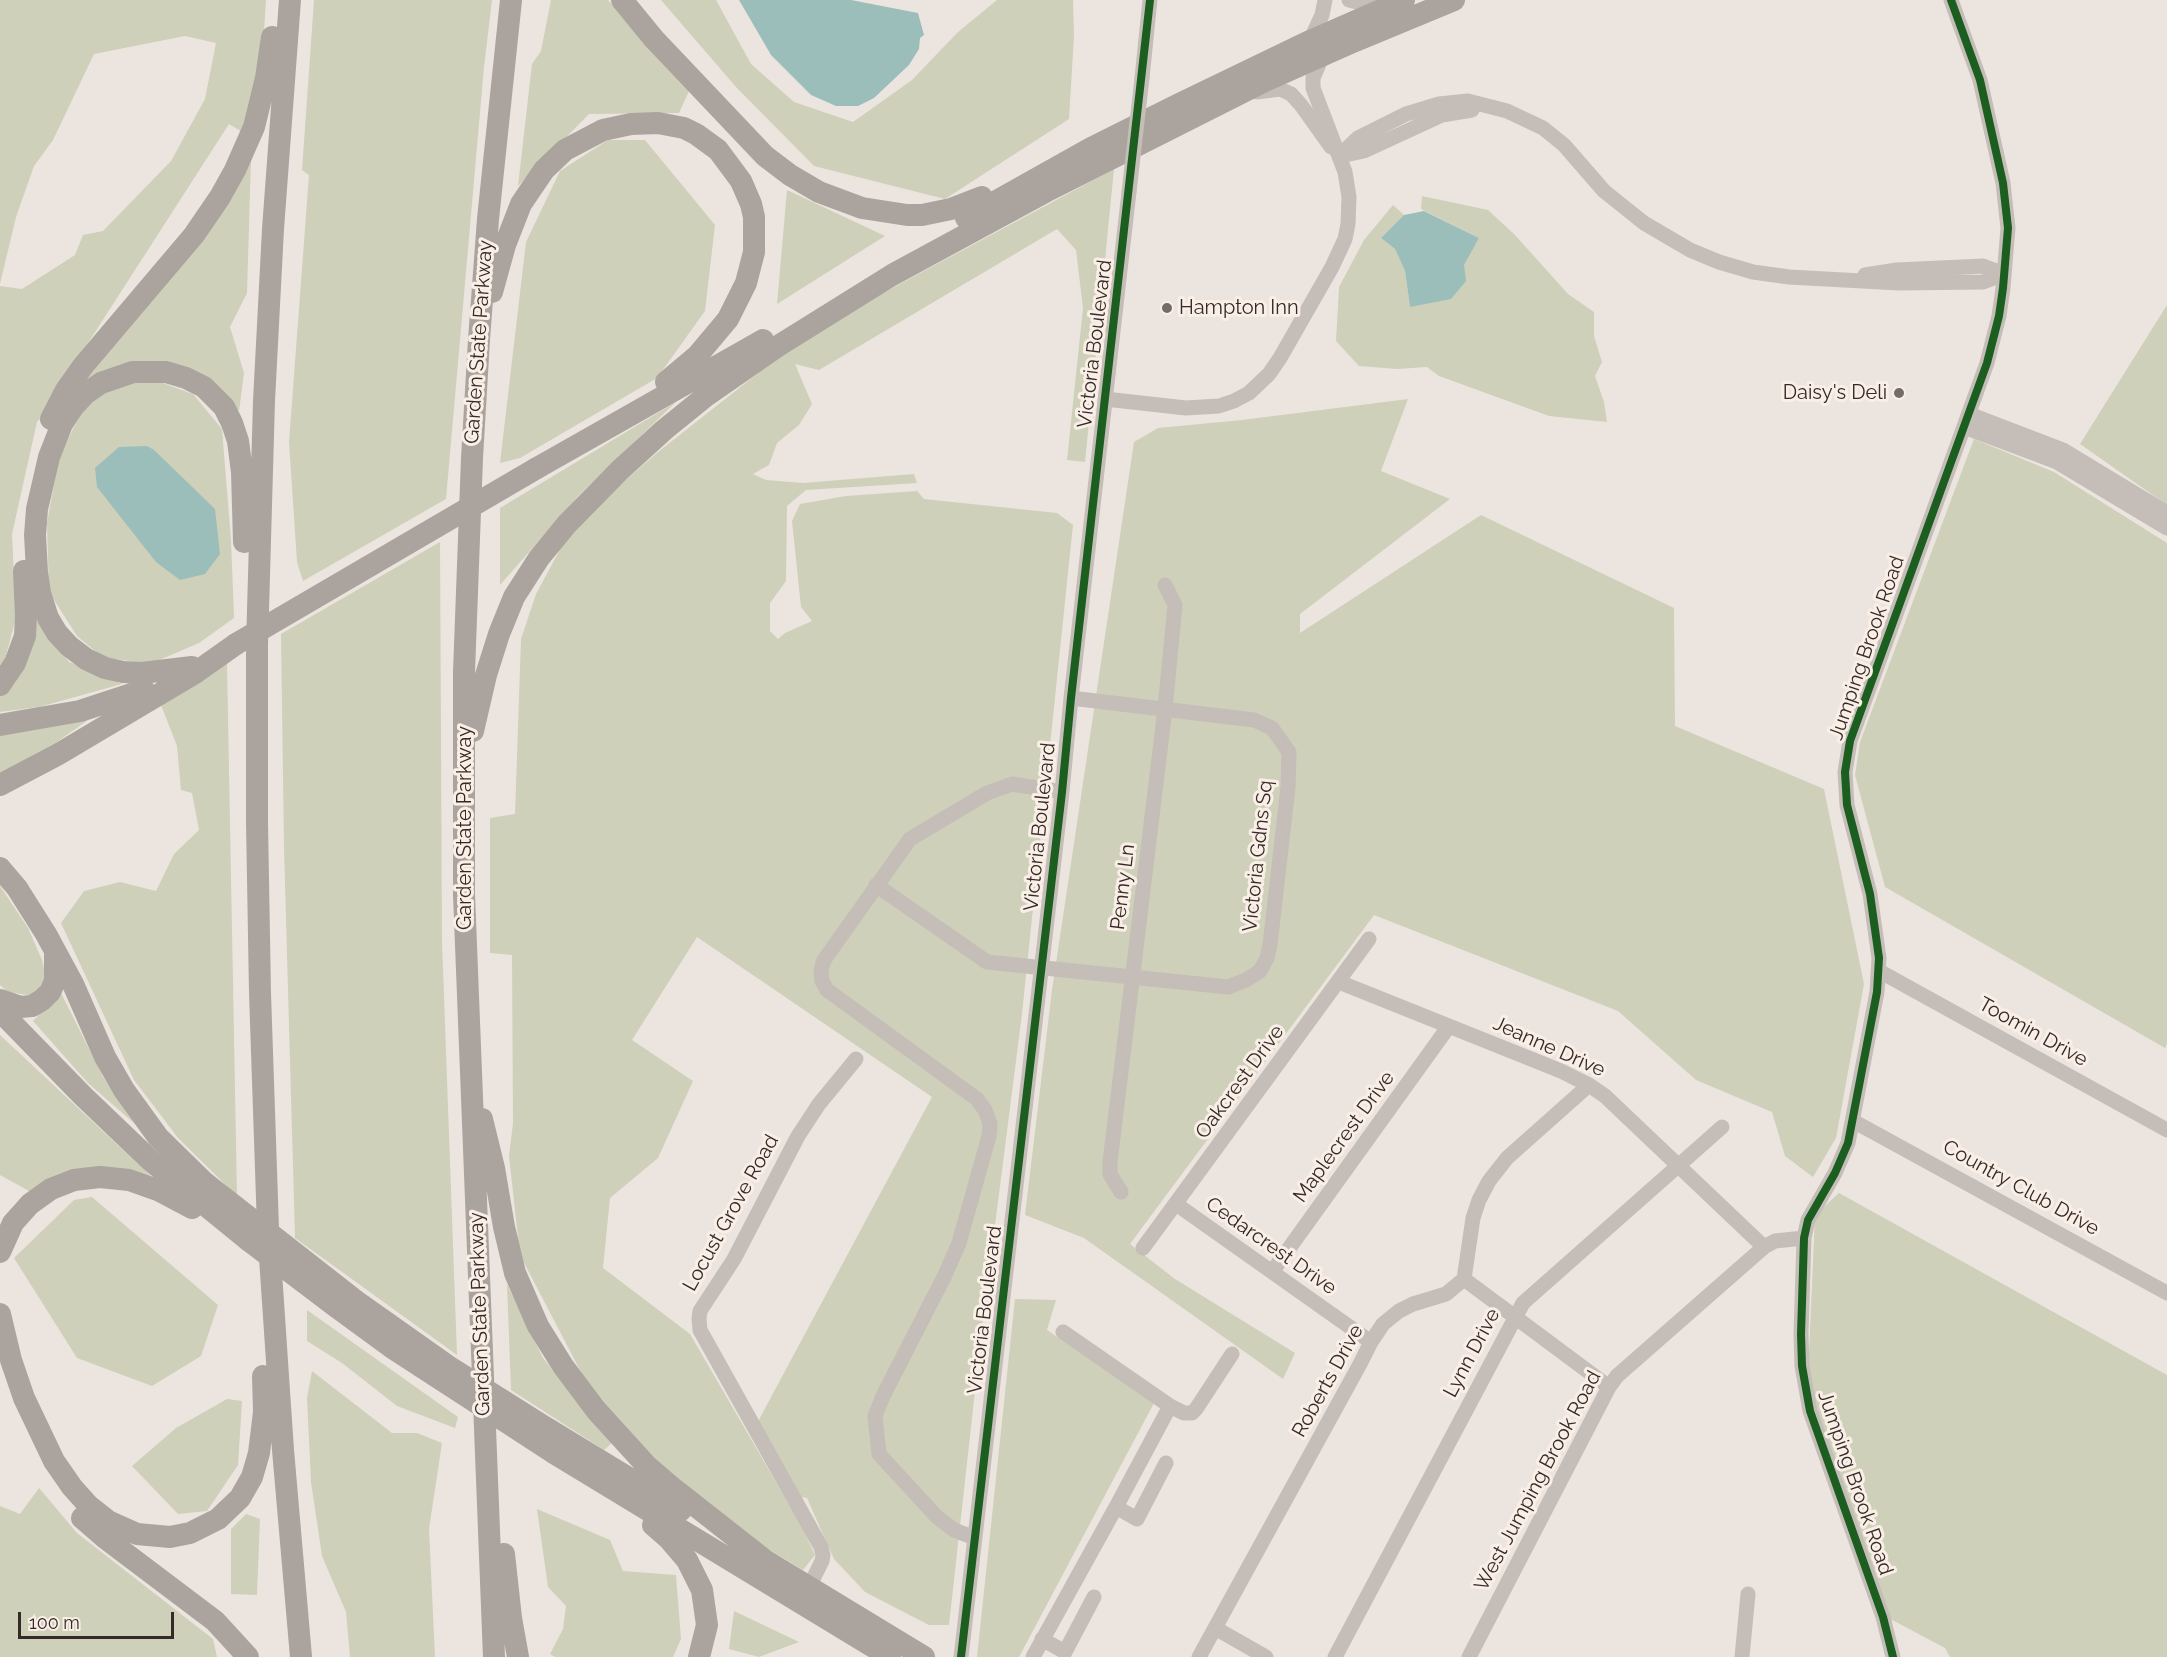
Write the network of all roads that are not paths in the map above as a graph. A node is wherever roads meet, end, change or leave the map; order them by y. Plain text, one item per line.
1 (275, 0) edge
2 (290, 0) edge
3 (511, 0) edge
4 (622, 0) edge
5 (1150, 0) edge
6 (1325, 0) edge
7 (1349, 0) edge
8 (1404, 0) edge
9 (1454, 0) edge
10 (1952, 0) edge
11 (1384, 9) junction
12 (1316, 48) junction
13 (1233, 96) junction
14 (1175, 106) junction
15 (1339, 156) junction
16 (2004, 274) junction
17 (892, 275) junction
18 (831, 302) junction
19 (479, 340) junction
20 (1106, 399) junction
21 (627, 416) junction
22 (1966, 421) junction
23 (2051, 453) junction
24 (2167, 513) edge
25 (2167, 528) edge
26 (1165, 585) dead end
27 (247, 645) junction
28 (194, 670) junction
29 (0, 685) edge
30 (1071, 698) junction
31 (1165, 709) junction
32 (0, 725) edge
33 (464, 773) junction
34 (0, 785) edge
35 (1062, 792) junction
36 (2, 869) edge
37 (876, 885) junction
38 (1369, 939) dead end
39 (55, 950) junction
40 (1041, 966) junction
41 (1879, 971) junction
42 (1134, 976) junction
43 (1339, 982) junction
44 (0, 1000) edge
45 (0, 1011) edge
46 (1449, 1026) junction
47 (856, 1059) dead end
48 (471, 1071) junction
49 (1589, 1085) junction
50 (1854, 1121) junction
51 (1722, 1127) dead end
52 (2167, 1130) edge
53 (1678, 1165) junction
54 (1121, 1192) dead end
55 (1176, 1204) junction
56 (205, 1212) junction
57 (268, 1228) junction
58 (1804, 1238) junction
59 (1764, 1247) junction
60 (1143, 1248) dead end
61 (0, 1252) edge
62 (1272, 1272) junction
63 (1464, 1279) junction
64 (2167, 1293) edge
65 (0, 1314) edge
66 (1515, 1317) junction
67 (1063, 1332) dead end
68 (1371, 1342) junction
69 (1232, 1354) dead end
70 (0, 1368) edge
71 (1609, 1387) junction
72 (1170, 1407) junction
73 (485, 1430) junction
74 (1166, 1462) dead end
75 (588, 1474) junction
76 (1116, 1506) junction
77 (975, 1538) junction
78 (767, 1562) junction
79 (808, 1587) junction
80 (1748, 1594) dead end
81 (1094, 1597) dead end
82 (1215, 1628) junction
83 (1042, 1639) junction
84 (248, 1657) edge
85 (301, 1657) edge
86 (494, 1657) edge
87 (518, 1657) edge
88 (699, 1657) edge
89 (890, 1657) edge
90 (924, 1657) edge
91 (961, 1657) edge
92 (1033, 1657) edge
93 (1199, 1657) edge
94 (1266, 1657) edge
95 (1335, 1657) edge
96 (1469, 1657) edge
97 (1742, 1657) edge
98 (1893, 1657) edge

1 - 29 highway
2 - 27 highway
3 - 19 highway, Garden State Parkway
4 - 14 highway
5 - 20 street, Victoria Boulevard, bridge
6 - 12 street
7 - 11 street
8 - 11 highway
9 - 12 highway
10 - 16 street, Jumping Brook Road
11 - 12 highway
12 - 13 highway
12 - 14 highway
12 - 15 street
13 - 15 street
13 - 17 highway
14 - 18 highway
15 - 16 street
15 - 20 street
16 - 22 street, Jumping Brook Road
17 - 18 highway
17 - 33 highway
18 - 21 highway
19 - 21 highway
19 - 33 highway, Garden State Parkway
20 - 30 street, Victoria Boulevard
21 - 27 highway, bridge
22 - 23 street
22 - 41 street, Jumping Brook Road
23 - 24 street
23 - 25 street
26 - 31 street, Penny Ln
27 - 28 highway
27 - 28 highway
27 - 57 highway
28 - 32 highway
28 - 34 highway
30 - 31 street, Victoria Gdns Sq
30 - 35 street, Victoria Boulevard
31 - 42 street, Penny Ln
31 - 42 street, Victoria Gdns Sq
33 - 48 highway, Garden State Parkway
35 - 37 street
35 - 40 street, Victoria Boulevard
36 - 39 highway
37 - 40 street, Victoria Gdns Sq
37 - 77 street
38 - 43 street, Oakcrest Drive
39 - 44 highway
39 - 78 highway, bridge
40 - 42 street, Victoria Gdns Sq
40 - 77 street, Victoria Boulevard
41 - 50 street, Jumping Brook Road
41 - 52 street, Toomin Drive
42 - 54 street, Penny Ln
43 - 46 street, Jeanne Drive
43 - 55 street, Oakcrest Drive
45 - 56 highway
46 - 49 street, Jeanne Drive
46 - 62 street, Maplecrest Drive
47 - 79 street, Locust Grove Road
48 - 73 highway, Garden State Parkway
48 - 78 highway
49 - 53 street, Jeanne Drive
49 - 63 street
50 - 58 street, Jumping Brook Road
50 - 64 street, Country Club Drive
51 - 53 street, Lynn Drive
53 - 59 street, Jeanne Drive
53 - 66 street, Lynn Drive
55 - 60 street, Oakcrest Drive
55 - 62 street, Cedarcrest Drive
56 - 61 highway
56 - 75 highway, bridge
57 - 65 highway
57 - 85 highway
58 - 59 street, West Jumping Brook Road
58 - 98 street, Jumping Brook Road
59 - 71 street, West Jumping Brook Road
62 - 68 street, Cedarcrest Drive
63 - 66 street
63 - 68 street, Roberts Drive
66 - 71 street
66 - 95 street, Lynn Drive
67 - 72 street
68 - 82 street, Roberts Drive
69 - 72 street
70 - 84 highway
71 - 96 street, West Jumping Brook Road
72 - 76 street
73 - 86 highway, Garden State Parkway
73 - 87 highway
74 - 76 street
75 - 88 highway
75 - 89 highway
76 - 83 street
77 - 91 street, Victoria Boulevard
78 - 79 highway
79 - 90 highway
80 - 97 street
81 - 83 street
82 - 93 street, Roberts Drive
82 - 94 street
83 - 92 street

